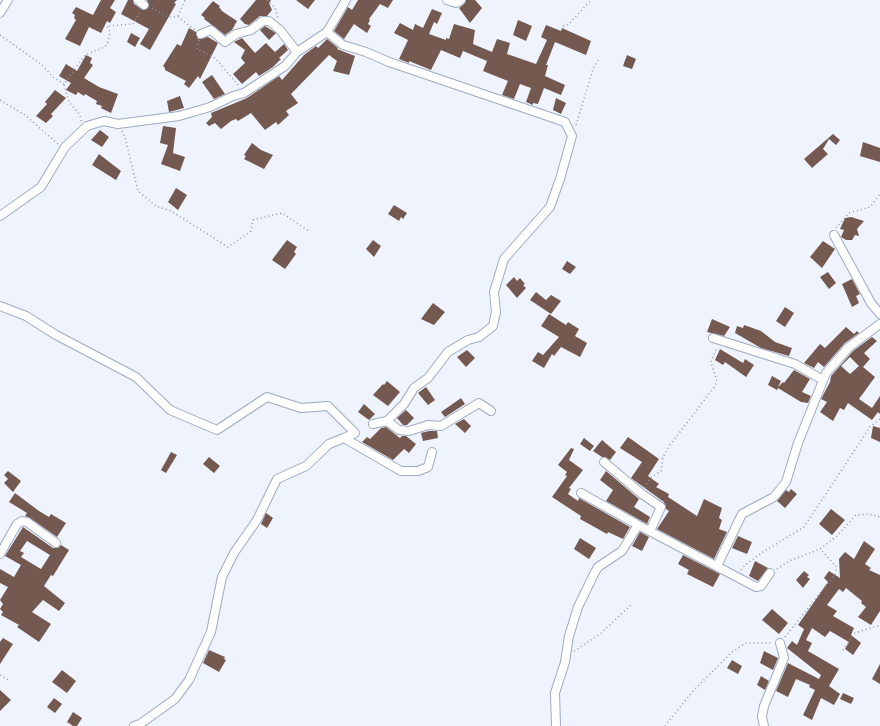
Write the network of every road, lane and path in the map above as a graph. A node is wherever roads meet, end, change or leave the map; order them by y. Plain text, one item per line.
1 (8, 0) edge
2 (185, 0) edge
3 (267, 0) edge
4 (346, 0) edge
5 (448, 0) edge
6 (461, 0) edge
7 (591, 0) edge
8 (141, 3) edge
9 (0, 13) edge
10 (178, 17) junction
11 (563, 26) dead end
12 (280, 30) junction
13 (327, 32) junction
14 (0, 34) edge
15 (201, 34) junction
16 (297, 52) junction
17 (599, 59) dead end
18 (64, 84) junction
19 (244, 93) junction
20 (0, 100) edge
21 (118, 124) junction
22 (83, 130) junction
23 (572, 136) junction
24 (64, 149) junction
25 (880, 194) edge
26 (0, 216) edge
27 (310, 232) dead end
28 (834, 235) joint
29 (0, 306) edge
30 (880, 314) edge
31 (880, 324) edge
32 (717, 339) joint
33 (823, 380) junction
34 (491, 411) dead end
35 (880, 419) edge
36 (387, 421) junction
37 (373, 424) dead end
38 (344, 438) junction
39 (432, 452) dead end
40 (604, 462) dead end
41 (581, 493) dead end
42 (642, 494) junction
43 (880, 517) edge
44 (638, 525) junction
45 (650, 530) junction
46 (56, 543) dead end
47 (820, 548) junction
48 (0, 554) edge
49 (717, 566) junction
50 (770, 573) joint
51 (736, 576) junction
52 (632, 604) dead end
53 (880, 625) edge
54 (780, 643) junction
55 (843, 650) dead end
56 (565, 662) junction
57 (0, 675) edge
58 (10, 681) dead end
59 (134, 726) edge
60 (556, 726) edge
61 (665, 726) edge
62 (764, 726) edge

1 - 9 street
2 - 10 path
3 - 12 path
4 - 13 street
5 - 6 street
7 - 11 path
8 - 10 path
8 - 18 path
10 - 15 path
12 - 15 street
12 - 16 street
13 - 16 street
13 - 23 street
14 - 18 path
15 - 19 path
16 - 19 street
17 - 23 path
18 - 22 path
19 - 21 street
20 - 24 path
21 - 22 street
21 - 27 path
22 - 24 street
23 - 36 street
24 - 26 street
25 - 28 path
28 - 30 street
29 - 38 street
31 - 33 street
32 - 33 street
32 - 42 path
33 - 49 street
34 - 36 street
35 - 51 path
36 - 37 street
38 - 39 street
38 - 59 street
40 - 42 street
41 - 44 street
42 - 45 street
43 - 47 path
44 - 45 street
44 - 56 street
45 - 49 street
46 - 48 street
47 - 50 path
47 - 54 path
49 - 51 street
50 - 51 street
52 - 56 path
53 - 55 path
54 - 61 path
54 - 62 street
56 - 60 street
57 - 58 path

